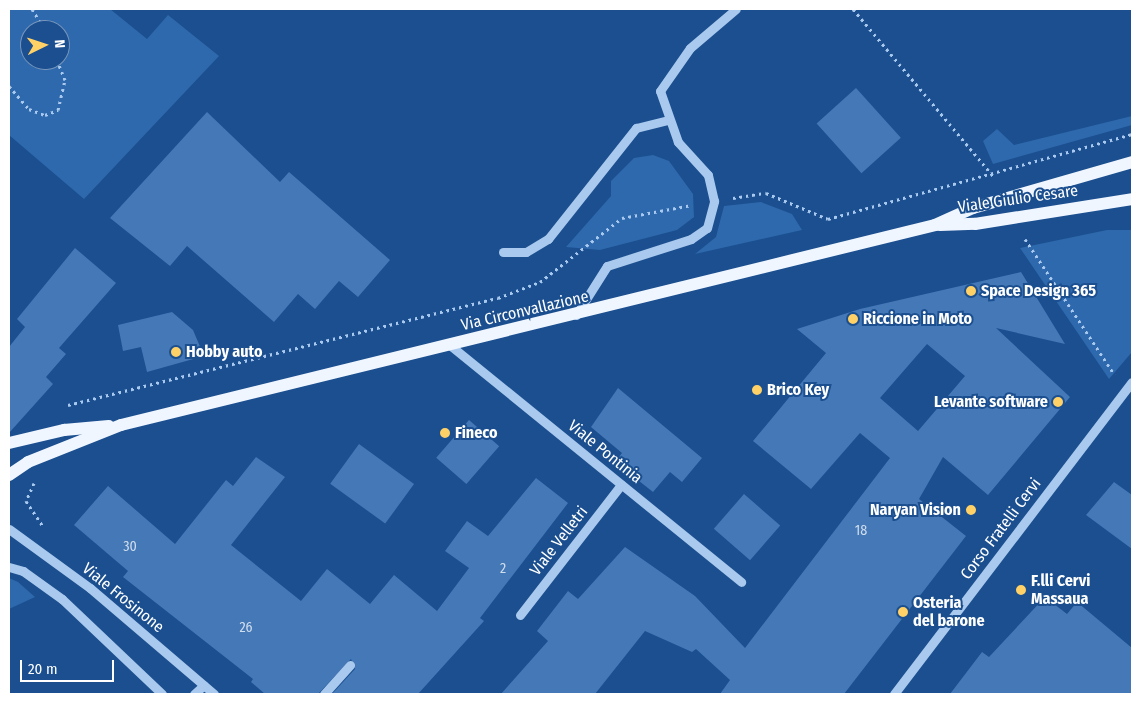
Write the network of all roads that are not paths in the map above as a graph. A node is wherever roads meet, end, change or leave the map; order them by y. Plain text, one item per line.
1 (736, 9) edge
2 (667, 120) junction
3 (1132, 162) edge
4 (1132, 199) edge
5 (935, 225) junction
6 (503, 252) dead end
7 (575, 316) junction
8 (451, 346) junction
9 (1132, 382) edge
10 (121, 425) junction
11 (9, 443) edge
12 (9, 474) edge
13 (621, 485) junction
14 (9, 529) edge
15 (9, 567) edge
16 (741, 582) dead end
17 (520, 615) dead end
18 (350, 664) dead end
19 (204, 685) junction
20 (162, 694) edge
21 (194, 694) edge
22 (214, 694) edge
23 (324, 694) edge
24 (894, 694) edge

1 - 2 street
2 - 6 street
2 - 7 street
3 - 5 main road, Viale Giulio Cesare
4 - 5 main road, Viale Giulio Cesare
5 - 7 main road, Via Circonvallazione
7 - 8 main road, Via Circonvallazione
8 - 10 main road, Via Circonvallazione
8 - 13 street, Viale Pontinia
9 - 24 street, Corso Fratelli Cervi
10 - 11 main road, Via Circonvallazione
10 - 12 main road, Via Circonvallazione
13 - 16 street, Viale Pontinia
13 - 17 street, Viale Velletri
14 - 19 street, Viale Frosinone
15 - 20 street
18 - 23 street
19 - 21 street
19 - 22 street, Viale Frosinone

